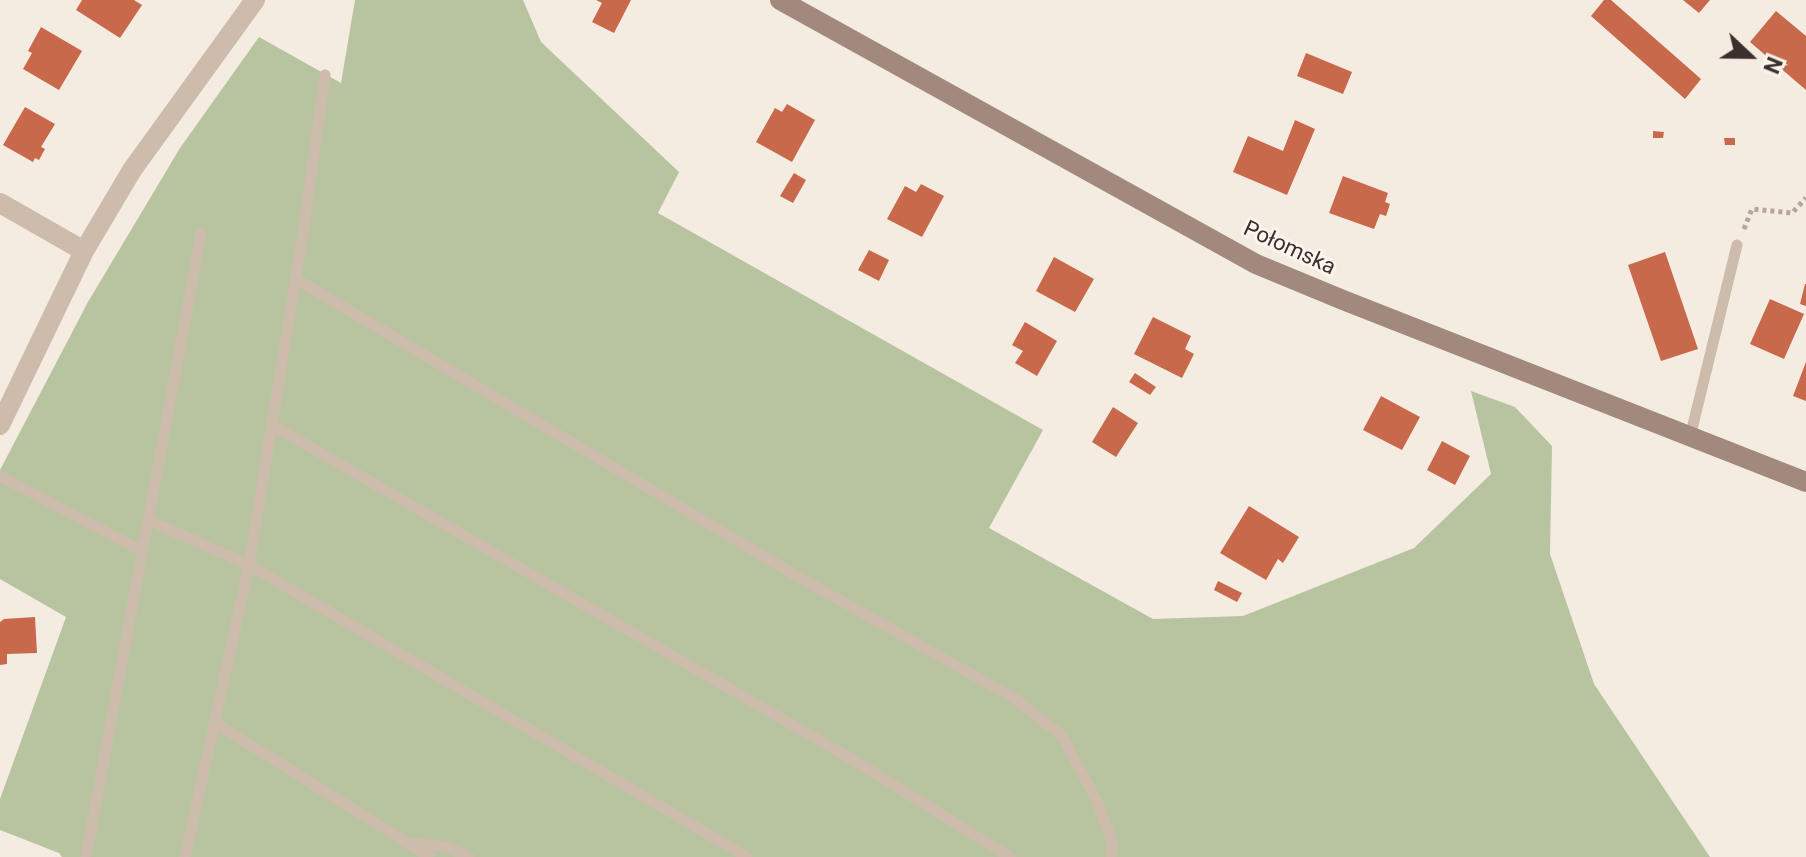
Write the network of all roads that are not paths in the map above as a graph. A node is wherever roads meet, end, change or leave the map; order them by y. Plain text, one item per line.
1 (780, 0) edge
2 (246, 3) edge
3 (325, 75) dead end
4 (0, 203) edge
5 (201, 234) dead end
6 (1737, 245) road end
7 (84, 251) junction
8 (296, 279) junction
9 (0, 425) edge
10 (272, 425) junction
11 (1690, 437) junction
12 (0, 476) edge
13 (1806, 482) edge
14 (148, 520) junction
15 (142, 551) junction
16 (249, 565) junction
17 (215, 723) junction
18 (407, 842) junction
19 (86, 857) edge
20 (185, 857) edge
21 (430, 857) edge
22 (469, 857) edge
23 (747, 857) edge
24 (1010, 857) edge
25 (1111, 857) edge

1 - 11 street, Połomska
2 - 7 street
3 - 8 lane
4 - 7 street
5 - 14 lane
6 - 11 lane
7 - 9 street
8 - 10 lane
8 - 25 lane
10 - 16 lane
10 - 24 lane
11 - 13 street, Połomska
12 - 15 lane
14 - 15 lane
14 - 16 lane
15 - 19 lane
16 - 17 lane
16 - 23 lane
17 - 18 lane
17 - 20 lane
18 - 21 lane
18 - 22 lane

